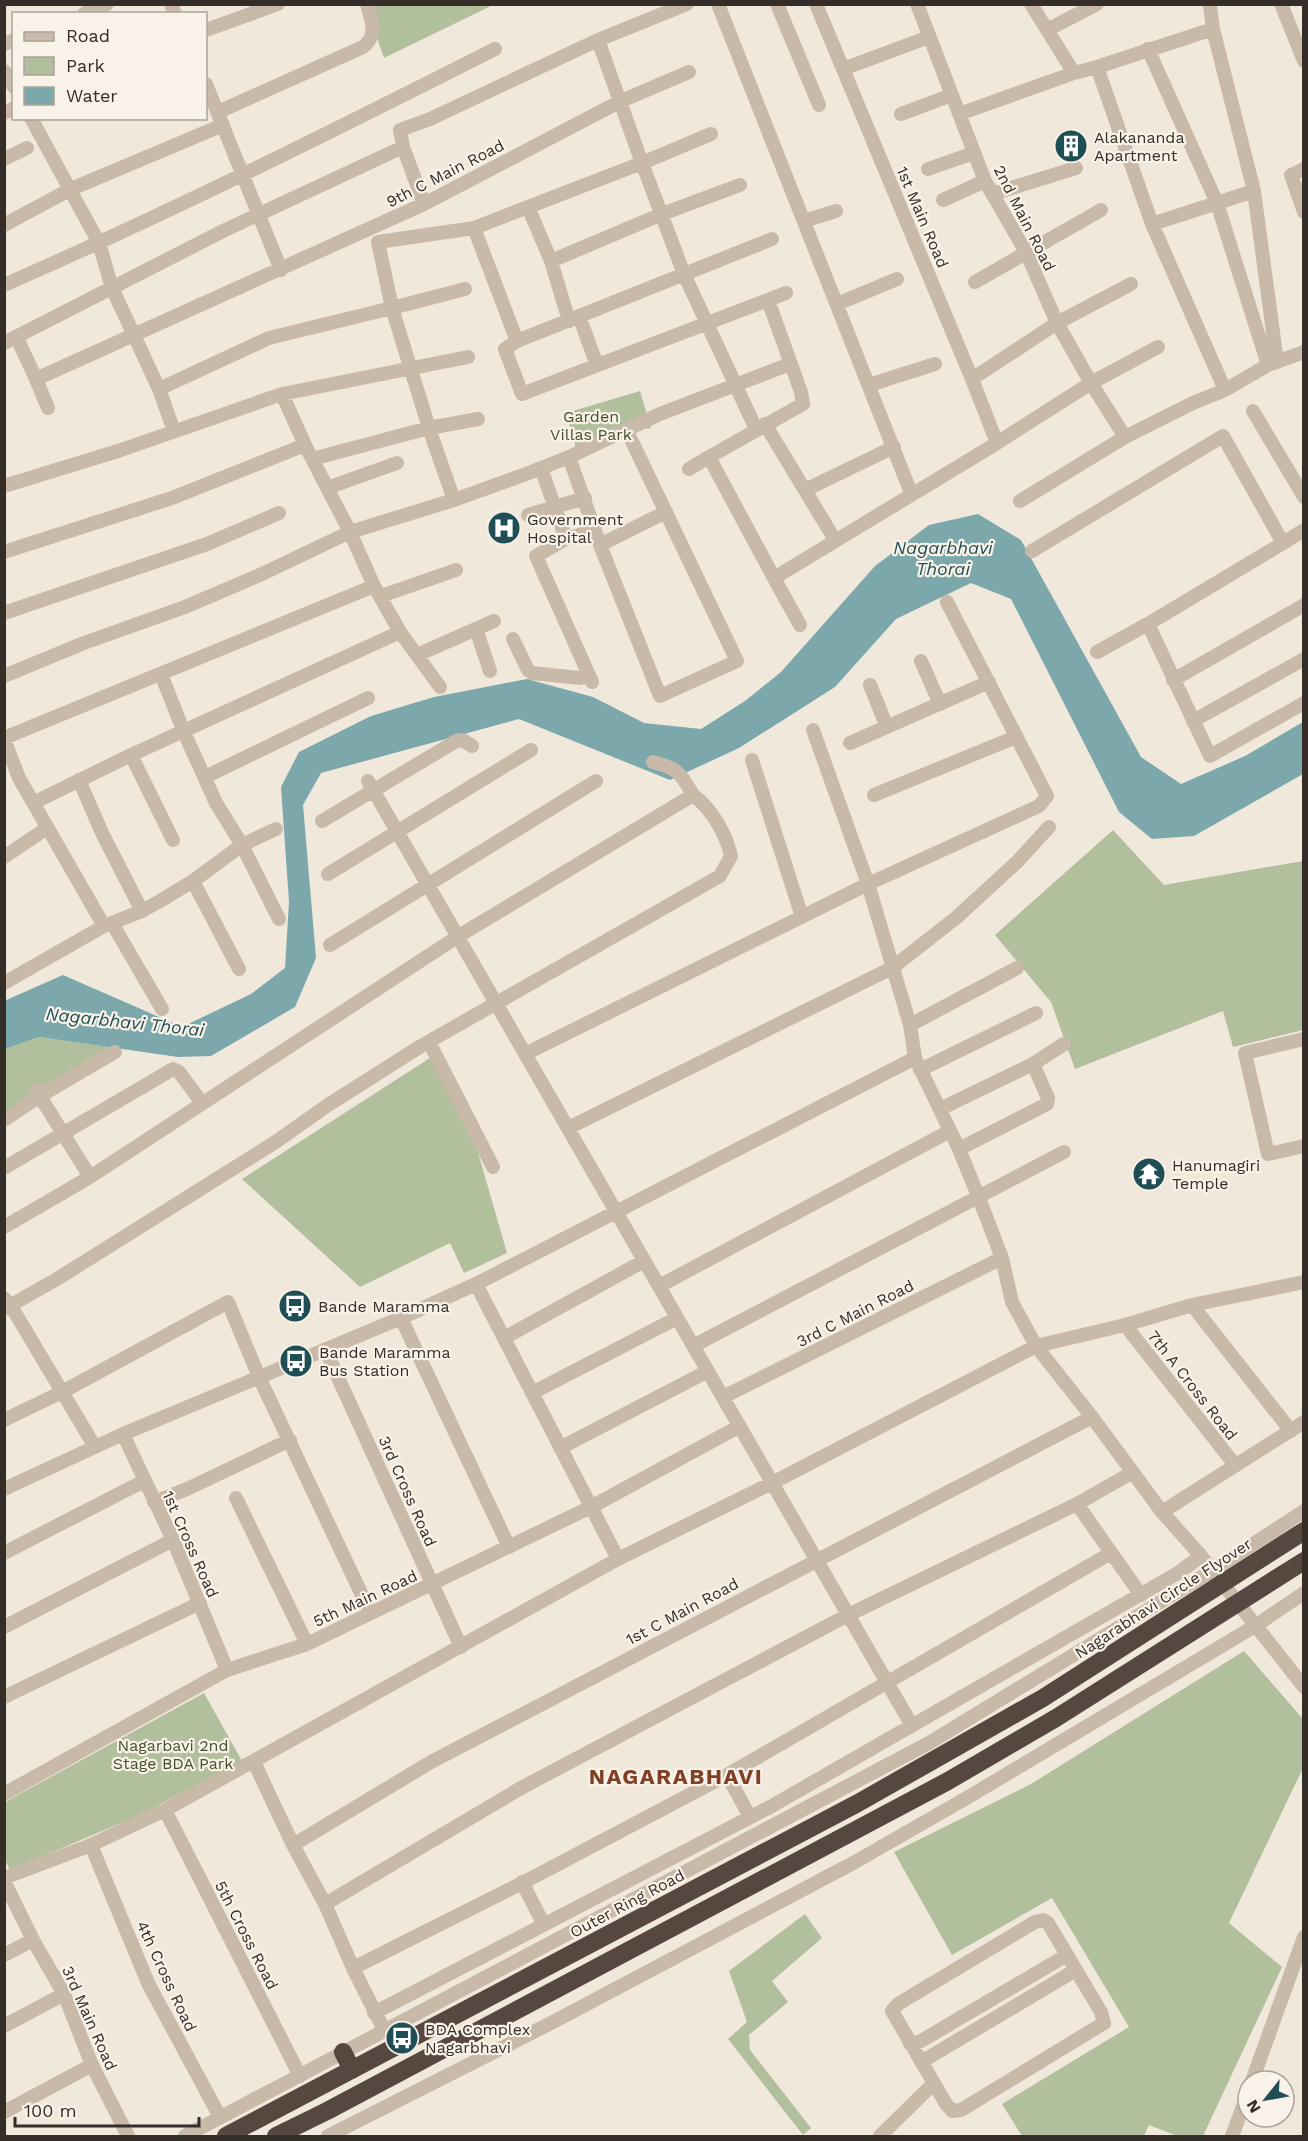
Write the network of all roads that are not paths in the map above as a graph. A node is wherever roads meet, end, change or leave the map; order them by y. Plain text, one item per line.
1 (107, 4) edge
2 (278, 4) edge
3 (367, 4) edge
4 (687, 4) edge
5 (718, 4) edge
6 (777, 4) edge
7 (816, 4) edge
8 (916, 4) edge
9 (1031, 4) edge
10 (1097, 4) edge
11 (1281, 4) edge
12 (1209, 5) edge
13 (89, 12) edge
14 (1213, 29) junction
15 (207, 30) edge
16 (1047, 30) junction
17 (929, 37) junction
18 (598, 40) junction
19 (495, 49) dead end
20 (1148, 49) junction
21 (1304, 61) edge
22 (1097, 67) junction
23 (843, 69) junction
24 (4, 71) edge
25 (689, 72) dead end
26 (1074, 73) junction
27 (12, 84) edge
28 (207, 86) edge
29 (952, 95) junction
30 (621, 101) junction
31 (819, 105) dead end
32 (901, 114) dead end
33 (959, 114) junction
34 (221, 118) junction
35 (32, 120) edge
36 (711, 134) dead end
37 (403, 147) junction
38 (27, 148) dead end
39 (974, 153) junction
40 (4, 159) edge
41 (642, 163) junction
42 (1076, 168) dead end
43 (1304, 169) edge
44 (928, 170) dead end
45 (241, 174) junction
46 (985, 181) junction
47 (740, 185) dead end
48 (71, 189) junction
49 (1254, 191) junction
50 (992, 194) junction
51 (943, 200) dead end
52 (1217, 203) junction
53 (424, 204) junction
54 (528, 207) junction
55 (1101, 210) dead end
56 (836, 211) dead end
57 (1304, 212) edge
58 (259, 213) junction
59 (662, 214) junction
60 (804, 221) junction
61 (1152, 224) junction
62 (4, 225) edge
63 (474, 228) junction
64 (367, 230) junction
65 (772, 239) dead end
66 (378, 242) junction
67 (99, 243) junction
68 (1026, 252) junction
69 (551, 261) junction
70 (281, 270) junction
71 (684, 274) junction
72 (897, 279) dead end
73 (975, 282) dead end
74 (1131, 284) dead end
75 (4, 285) edge
76 (112, 288) junction
77 (465, 289) dead end
78 (786, 293) dead end
79 (768, 300) junction
80 (837, 304) junction
81 (392, 308) junction
82 (574, 319) junction
83 (707, 323) junction
84 (1057, 323) junction
85 (134, 336) junction
86 (11, 340) edge
87 (517, 341) junction
88 (1158, 347) dead end
89 (1304, 352) edge
90 (468, 357) dead end
91 (1272, 363) junction
92 (790, 364) junction
93 (935, 364) dead end
94 (597, 365) junction
95 (412, 369) junction
96 (36, 379) junction
97 (972, 379) junction
98 (1091, 383) junction
99 (869, 385) junction
100 (735, 386) junction
101 (159, 389) junction
102 (1225, 390) junction
103 (282, 394) junction
104 (48, 408) dead end
105 (1253, 411) dead end
106 (477, 419) dead end
107 (760, 427) junction
108 (174, 431) junction
109 (627, 431) junction
110 (430, 433) junction
111 (1125, 437) junction
112 (997, 443) junction
113 (305, 445) junction
114 (894, 447) junction
115 (569, 457) junction
116 (709, 457) junction
117 (312, 459) junction
118 (397, 463) dead end
119 (541, 468) junction
120 (689, 469) dead end
121 (4, 486) edge
122 (327, 488) junction
123 (805, 490) junction
124 (911, 493) junction
125 (1304, 497) edge
126 (585, 498) junction
127 (454, 500) junction
128 (1020, 501) dead end
129 (554, 507) junction
130 (666, 512) junction
131 (279, 513) dead end
132 (528, 515) dead end
133 (595, 530) junction
134 (1304, 530) edge
135 (350, 532) junction
136 (566, 539) junction
137 (835, 540) junction
138 (1283, 543) junction
139 (600, 545) junction
140 (1032, 550) dead end
141 (4, 552) edge
142 (456, 570) dead end
143 (774, 578) junction
144 (377, 591) junction
145 (947, 602) dead end
146 (1304, 605) edge
147 (4, 613) edge
148 (494, 621) dead end
149 (1148, 624) junction
150 (800, 625) dead end
151 (476, 628) junction
152 (400, 632) junction
153 (513, 639) dead end
154 (1097, 652) dead end
155 (417, 655) junction
156 (1304, 659) edge
157 (921, 661) dead end
158 (490, 670) dead end
159 (161, 674) junction
160 (4, 676) edge
161 (1173, 680) junction
162 (989, 682) junction
163 (870, 685) dead end
164 (440, 687) dead end
165 (368, 698) dead end
166 (1304, 703) edge
167 (940, 704) junction
168 (1193, 722) junction
169 (887, 727) junction
170 (183, 730) junction
171 (813, 730) dead end
172 (1016, 737) junction
173 (4, 738) edge
174 (850, 743) dead end
175 (472, 746) dead end
176 (531, 750) dead end
177 (131, 755) junction
178 (752, 760) dead end
179 (653, 762) dead end
180 (205, 777) junction
181 (79, 780) junction
182 (596, 781) dead end
183 (370, 786) junction
184 (693, 795) junction
185 (874, 795) dead end
186 (33, 803) junction
187 (322, 821) dead end
188 (1049, 827) dead end
189 (47, 828) junction
190 (276, 829) dead end
191 (397, 832) junction
192 (173, 840) dead end
193 (242, 845) junction
194 (4, 857) edge
195 (328, 874) dead end
196 (193, 881) junction
197 (868, 884) junction
198 (427, 885) junction
199 (142, 911) junction
200 (802, 917) junction
201 (279, 920) dead end
202 (108, 924) junction
203 (457, 936) junction
204 (330, 945) dead end
205 (892, 968) junction
206 (1017, 968) dead end
207 (239, 969) dead end
208 (4, 984) edge
209 (495, 1003) junction
210 (162, 1009) dead end
211 (1036, 1013) dead end
212 (910, 1025) junction
213 (1304, 1039) edge
214 (429, 1042) junction
215 (1064, 1044) dead end
216 (115, 1052) dead end
217 (525, 1054) junction
218 (917, 1064) junction
219 (1033, 1064) junction
220 (38, 1093) junction
221 (202, 1103) junction
222 (940, 1109) junction
223 (4, 1120) edge
224 (568, 1128) junction
225 (950, 1131) junction
226 (63, 1133) junction
227 (1304, 1146) edge
228 (959, 1149) junction
229 (1064, 1152) dead end
230 (493, 1167) dead end
231 (4, 1168) edge
232 (90, 1177) junction
233 (979, 1198) junction
234 (616, 1212) junction
235 (4, 1227) edge
236 (1002, 1258) junction
237 (644, 1261) junction
238 (476, 1284) junction
239 (659, 1286) junction
240 (1301, 1287) edge
241 (7, 1304) edge
242 (1192, 1305) junction
243 (401, 1318) junction
244 (677, 1318) junction
245 (1125, 1326) junction
246 (504, 1338) junction
247 (693, 1346) junction
248 (1036, 1346) junction
249 (325, 1349) junction
250 (708, 1371) junction
251 (259, 1377) junction
252 (62, 1392) junction
253 (532, 1393) junction
254 (723, 1397) junction
255 (1092, 1417) junction
256 (4, 1420) edge
257 (1304, 1422) edge
258 (740, 1426) junction
259 (1291, 1431) junction
260 (123, 1434) junction
261 (290, 1440) junction
262 (95, 1447) junction
263 (560, 1448) junction
264 (1235, 1465) junction
265 (1132, 1472) junction
266 (144, 1481) junction
267 (772, 1483) junction
268 (4, 1489) edge
269 (236, 1498) dead end
270 (154, 1502) junction
271 (1077, 1504) junction
272 (591, 1507) junction
273 (1304, 1511) edge
274 (1162, 1512) junction
275 (1304, 1531) edge
276 (173, 1540) junction
277 (509, 1547) junction
278 (4, 1553) edge
279 (1111, 1553) junction
280 (1201, 1556) junction
281 (618, 1559) junction
282 (816, 1560) junction
283 (1304, 1561) edge
284 (1214, 1579) junction
285 (432, 1584) junction
286 (1304, 1593) edge
287 (1141, 1595) junction
288 (200, 1603) junction
289 (370, 1612) junction
290 (848, 1615) junction
291 (1256, 1626) junction
292 (4, 1627) edge
293 (307, 1644) junction
294 (461, 1647) junction
295 (227, 1670) junction
296 (888, 1683) junction
297 (1304, 1687) edge
298 (4, 1698) edge
299 (1043, 1698) joint
300 (911, 1725) junction
301 (254, 1762) junction
302 (727, 1775) junction
303 (4, 1794) edge
304 (165, 1810) junction
305 (750, 1817) junction
306 (91, 1845) junction
307 (293, 1845) junction
308 (4, 1880) edge
309 (522, 1882) junction
310 (325, 1904) junction
311 (543, 1923) junction
312 (1304, 1937) edge
313 (33, 1940) junction
314 (4, 1955) edge
315 (1067, 1956) junction
316 (353, 1968) junction
317 (1076, 1970) junction
318 (1298, 1973) edge
319 (64, 1994) junction
320 (374, 2013) junction
321 (4, 2026) edge
322 (384, 2030) junction
323 (910, 2044) junction
324 (343, 2052) junction
325 (921, 2062) junction
326 (92, 2065) junction
327 (1257, 2069) edge
328 (352, 2070) junction
329 (300, 2076) junction
330 (933, 2084) junction
331 (4, 2112) edge
332 (220, 2117) junction
333 (128, 2136) edge
334 (185, 2136) edge
335 (226, 2136) edge
336 (276, 2136) edge
337 (328, 2136) edge
338 (880, 2136) edge

1 - 13 street
2 - 15 street
3 - 34 street
4 - 18 street
5 - 60 street
6 - 31 street
7 - 23 street, 1st Main Road
8 - 17 street, 2nd Main Road
9 - 16 street
10 - 16 street
11 - 21 street
12 - 14 street
14 - 20 street
14 - 49 street
16 - 26 street
17 - 23 street
17 - 29 street, 2nd Main Road
18 - 30 street
18 - 37 street
19 - 45 street
20 - 22 street
20 - 52 street
22 - 26 street
22 - 61 street
23 - 97 street, 1st Main Road
24 - 27 street
25 - 30 street, 9th C Main Road
26 - 33 street
28 - 34 street
29 - 32 street
29 - 33 street, 2nd Main Road
30 - 41 street
30 - 53 street, 9th C Main Road
33 - 39 street, 2nd Main Road
34 - 45 street
34 - 48 street
35 - 48 street
36 - 41 street
37 - 53 street
37 - 58 street
38 - 40 street
39 - 44 street
39 - 46 street, 2nd Main Road
41 - 54 street
41 - 59 street
42 - 50 street
43 - 57 street
45 - 58 street
45 - 67 street
46 - 50 street, 2nd Main Road
46 - 51 street
47 - 59 street
48 - 62 street
48 - 67 street
49 - 52 street
49 - 91 street
50 - 68 street, 2nd Main Road
52 - 61 street
52 - 91 street
53 - 64 street, 9th C Main Road
54 - 63 street
54 - 69 street
55 - 68 street
56 - 60 street
58 - 70 street
58 - 76 street
59 - 69 street
59 - 71 street
60 - 80 street
61 - 102 street
63 - 66 street
63 - 87 street
64 - 66 street
64 - 70 street, 9th C Main Road
65 - 71 street
66 - 81 street
67 - 75 street
67 - 76 street
68 - 73 street
68 - 84 street, 2nd Main Road
69 - 82 street
70 - 85 street, 9th C Main Road
71 - 82 street
71 - 83 street
72 - 80 street
74 - 84 street
76 - 85 street
76 - 86 street
77 - 81 street
78 - 79 street
79 - 83 street
79 - 92 street
80 - 99 street
81 - 95 street
81 - 101 street
82 - 87 street
82 - 94 street
83 - 94 street
83 - 100 street
84 - 97 street
84 - 98 street, 2nd Main Road
85 - 96 street, 9th C Main Road
85 - 101 street
86 - 96 street
87 - 94 street
88 - 98 street
89 - 91 street
90 - 95 street
91 - 102 street
92 - 100 street
92 - 107 street
93 - 99 street
95 - 103 street
95 - 110 street
96 - 104 street
97 - 112 street, 1st Main Road
98 - 111 street, 2nd Main Road
98 - 112 street
99 - 114 street
100 - 107 street
100 - 109 street
101 - 108 street
102 - 111 street
103 - 108 street
103 - 113 street
105 - 125 street
106 - 110 street
107 - 116 street
107 - 123 street
108 - 121 street
109 - 115 street
109 - 130 street
110 - 117 street
110 - 127 street
111 - 128 street
112 - 124 street
113 - 117 street
113 - 141 street
114 - 123 street
114 - 124 street
115 - 119 street
115 - 126 street
116 - 120 street
116 - 143 street
117 - 122 street
118 - 122 street
119 - 127 street
119 - 129 street
122 - 135 street
123 - 137 street
124 - 137 street
126 - 129 street
126 - 133 street
127 - 135 street
129 - 132 street
129 - 136 street
130 - 139 street
130 - 139 street
131 - 147 street
133 - 136 street
133 - 139 street
134 - 138 street
135 - 144 street
135 - 160 street
136 - 153 street
137 - 143 street
138 - 140 street
138 - 149 street
142 - 144 street
143 - 150 street
144 - 152 street
144 - 159 street
145 - 162 street
146 - 161 street
148 - 151 street
149 - 154 street
149 - 161 street
151 - 155 street
151 - 158 street
152 - 155 street
152 - 170 street
155 - 164 street
156 - 168 street
157 - 167 street
159 - 170 street
159 - 173 street
161 - 168 street
162 - 167 street
162 - 172 street
163 - 169 street
165 - 180 street
166 - 168 street
167 - 169 street
169 - 174 street
170 - 177 street
170 - 180 street
171 - 197 street
172 - 185 street
172 - 197 street
173 - 186 street
175 - 183 street
176 - 191 street
177 - 181 street
177 - 192 street
178 - 200 street
179 - 184 street
180 - 193 street
181 - 186 street
181 - 199 street
182 - 198 street
183 - 187 street
183 - 191 street
184 - 203 street
184 - 209 street
186 - 189 street
188 - 205 street
189 - 194 street
189 - 202 street
190 - 193 street
191 - 195 street
191 - 198 street
193 - 196 street
193 - 201 street
196 - 199 street
196 - 207 street
197 - 200 street
197 - 205 street
198 - 203 street
198 - 204 street
199 - 202 street
200 - 217 street
202 - 208 street
202 - 210 street
203 - 209 street
203 - 221 street
205 - 212 street
205 - 224 street
206 - 212 street
209 - 214 street
209 - 217 street
211 - 218 street
212 - 218 street
213 - 227 street
214 - 230 street
214 - 241 street
215 - 219 street
216 - 220 street
217 - 224 street
218 - 222 street
218 - 234 street
219 - 222 street
219 - 228 street
220 - 223 street
220 - 226 street
221 - 226 street
221 - 232 street
222 - 225 street
224 - 234 street
225 - 228 street
225 - 239 street
226 - 231 street
226 - 232 street
228 - 233 street
229 - 233 street
232 - 235 street
233 - 236 street
233 - 247 street
234 - 237 street
234 - 238 street
236 - 248 street
236 - 254 street, 3rd C Main Road
237 - 239 street
237 - 246 street
238 - 243 street
238 - 246 street
239 - 244 street
240 - 242 street
241 - 252 street
242 - 245 street
242 - 259 street
243 - 249 street
243 - 277 street
244 - 247 street
244 - 253 street
245 - 248 street
245 - 264 street, 7th A Cross Road
246 - 253 street
247 - 250 street
248 - 255 street
248 - 267 street
249 - 251 street
249 - 285 street, 3rd Cross Road
250 - 254 street
250 - 263 street
251 - 252 street
251 - 260 street
251 - 261 street
252 - 256 street
252 - 262 street
253 - 263 street
254 - 258 street
255 - 265 street
255 - 282 street, 1st C Main Road
257 - 259 street
258 - 267 street
258 - 272 street, 5th Main Road
259 - 264 street
260 - 262 street
260 - 266 street, 1st Cross Road
261 - 270 street
261 - 289 street
262 - 268 street
263 - 272 street
264 - 274 street
265 - 271 street
265 - 274 street
266 - 270 street, 1st Cross Road
266 - 278 street
267 - 281 street
267 - 282 street
269 - 293 street
270 - 276 street, 1st Cross Road
271 - 279 street
271 - 290 street
272 - 277 street, 5th Main Road
272 - 281 street
273 - 284 street
274 - 280 street
275 - 284 highway, Nagarabhavi Circle Flyover
276 - 288 street, 1st Cross Road
276 - 292 street
277 - 285 street, 5th Main Road
279 - 287 street
279 - 296 street
280 - 284 street
280 - 287 street
281 - 294 street
282 - 290 street
282 - 307 street, 1st C Main Road
283 - 336 highway
284 - 291 street
284 - 299 highway, Nagarabhavi Circle Flyover
284 - 322 street
285 - 289 street, 5th Main Road
285 - 294 street, 3rd Cross Road
286 - 291 street
287 - 300 street
288 - 295 street, 1st Cross Road
288 - 298 street
289 - 293 street, 5th Main Road
290 - 296 street
290 - 310 street
291 - 297 street
291 - 337 street
293 - 295 street, 5th Main Road
294 - 301 street
295 - 303 street, 5th Main Road
296 - 300 street
296 - 302 street
299 - 328 highway, Outer Ring Road
300 - 305 street
301 - 304 street
301 - 307 street
302 - 305 street
302 - 309 street
304 - 306 street
304 - 329 street, 5th Cross Road
305 - 311 street
306 - 308 street
306 - 332 street, 4th Cross Road
307 - 310 street
308 - 313 street, 3rd Main Road
309 - 311 street
309 - 316 street
310 - 316 street
311 - 320 street
312 - 318 street
313 - 314 street
313 - 319 street, 3rd Main Road
315 - 317 street
315 - 323 street
315 - 323 street
316 - 320 street
317 - 325 street
317 - 330 street
318 - 327 street
319 - 321 street
319 - 326 street, 3rd Main Road
320 - 322 street
322 - 324 street
323 - 325 street
324 - 328 highway
324 - 329 street
325 - 330 street
326 - 331 street
326 - 333 street, 3rd Main Road
328 - 335 highway, Outer Ring Road
329 - 332 street
330 - 338 street
332 - 334 street

